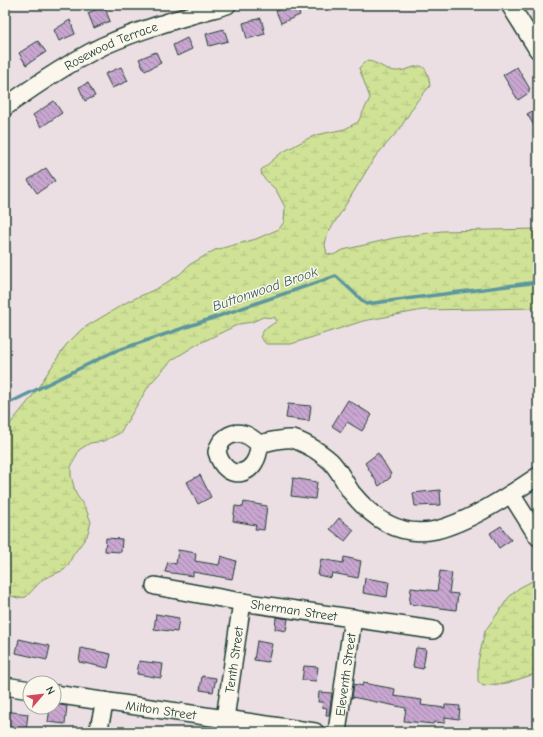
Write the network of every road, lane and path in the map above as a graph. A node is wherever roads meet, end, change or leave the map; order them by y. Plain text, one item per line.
1 (227, 5) edge
2 (510, 5) edge
3 (538, 50) edge
4 (5, 107) edge
5 (259, 444) dead end
6 (538, 476) edge
7 (511, 494) junction
8 (538, 537) edge
9 (155, 586) dead end
10 (242, 602) junction
11 (353, 618) junction
12 (433, 630) dead end
13 (5, 686) edge
14 (22, 689) edge
15 (62, 695) edge
16 (105, 701) junction
17 (223, 725) edge
18 (98, 732) edge
19 (315, 732) edge
20 (337, 732) edge

1 - 4 street, Rosewood Terrace
2 - 3 street
5 - 7 street
6 - 7 street
7 - 8 street
9 - 10 street, Sherman Street
10 - 11 street, Sherman Street
10 - 17 street, Tenth Street
11 - 12 street, Sherman Street
11 - 20 street, Eleventh Street
13 - 14 street
15 - 16 street, Milton Street
16 - 17 street, Milton Street
16 - 18 street
17 - 19 street, Milton Street

